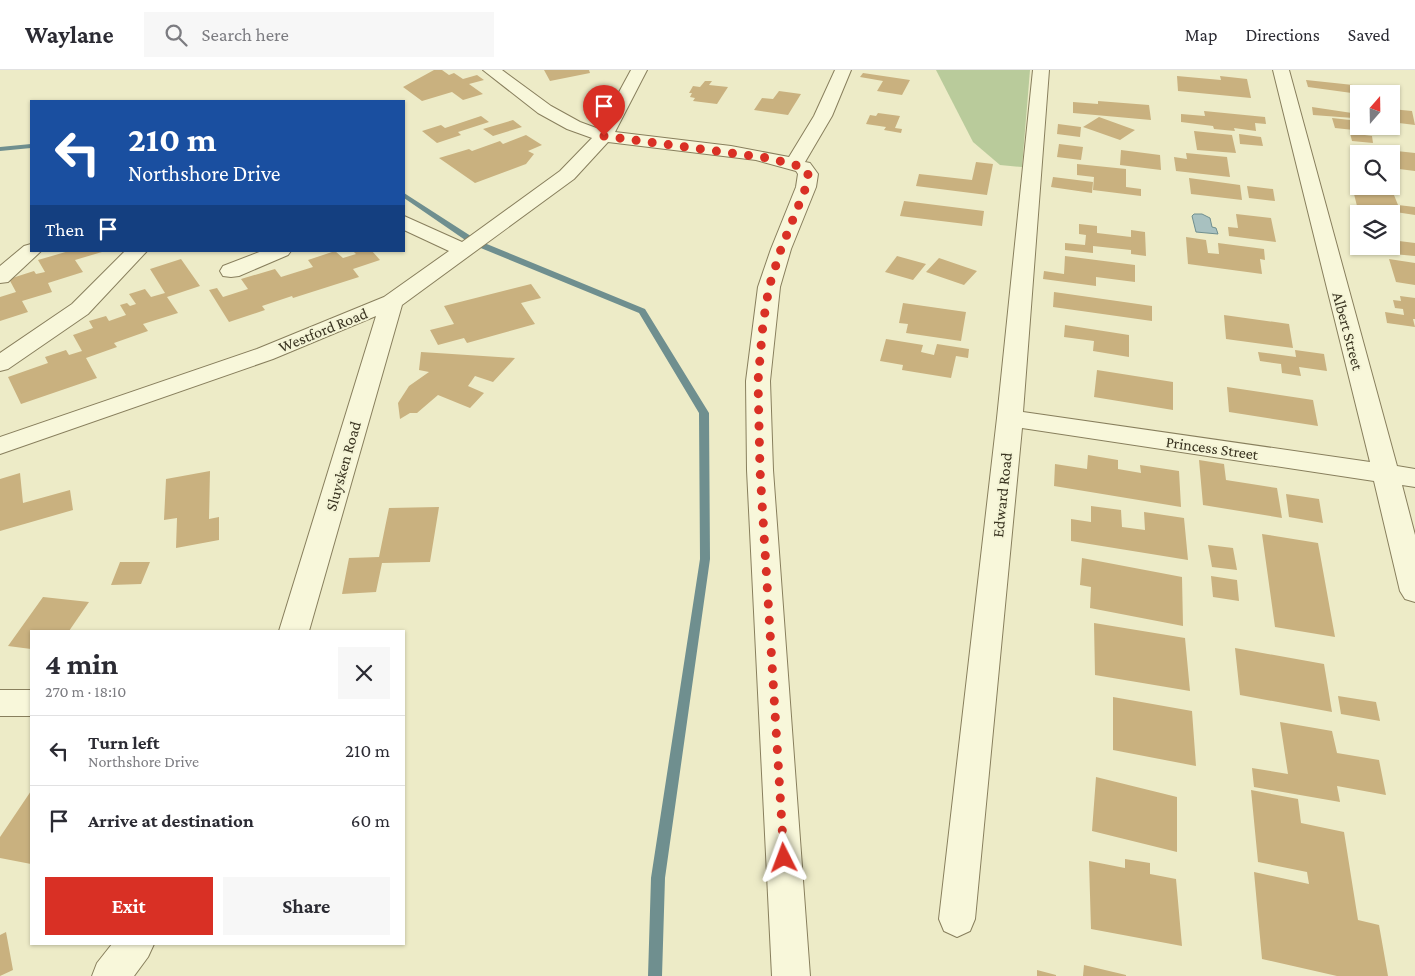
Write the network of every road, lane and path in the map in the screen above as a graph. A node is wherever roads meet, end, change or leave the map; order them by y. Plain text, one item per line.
1 (491, 70) edge
2 (639, 70) edge
3 (843, 70) edge
4 (1041, 70) edge
5 (1281, 70) edge
6 (604, 136) junction
7 (794, 164) junction
8 (405, 222) edge
9 (463, 250) junction
10 (30, 251) edge
11 (136, 252) edge
12 (279, 252) edge
13 (232, 271) dead end
14 (0, 278) edge
15 (392, 302) junction
16 (0, 364) edge
17 (1010, 418) junction
18 (0, 446) edge
19 (1387, 474) junction
20 (1415, 478) edge
21 (1415, 591) edge
22 (294, 630) edge
23 (30, 703) edge
24 (0, 704) edge
25 (957, 919) dead end
26 (134, 945) edge
27 (111, 976) edge
28 (790, 976) edge

1 - 6 street
2 - 6 street, Westford Road
3 - 7 street
4 - 17 street, Edward Road
5 - 19 street, Albert Street
6 - 7 street
6 - 9 street, Westford Road
7 - 28 street
8 - 9 street
9 - 15 street, Westford Road
10 - 14 street
11 - 16 street
12 - 13 street
15 - 18 street, Westford Road
15 - 22 street, Sluysken Road
17 - 19 street, Princess Street
17 - 25 street, Edward Road
19 - 20 street, Princess Street
19 - 21 street, Albert Street
23 - 24 street
26 - 27 street

